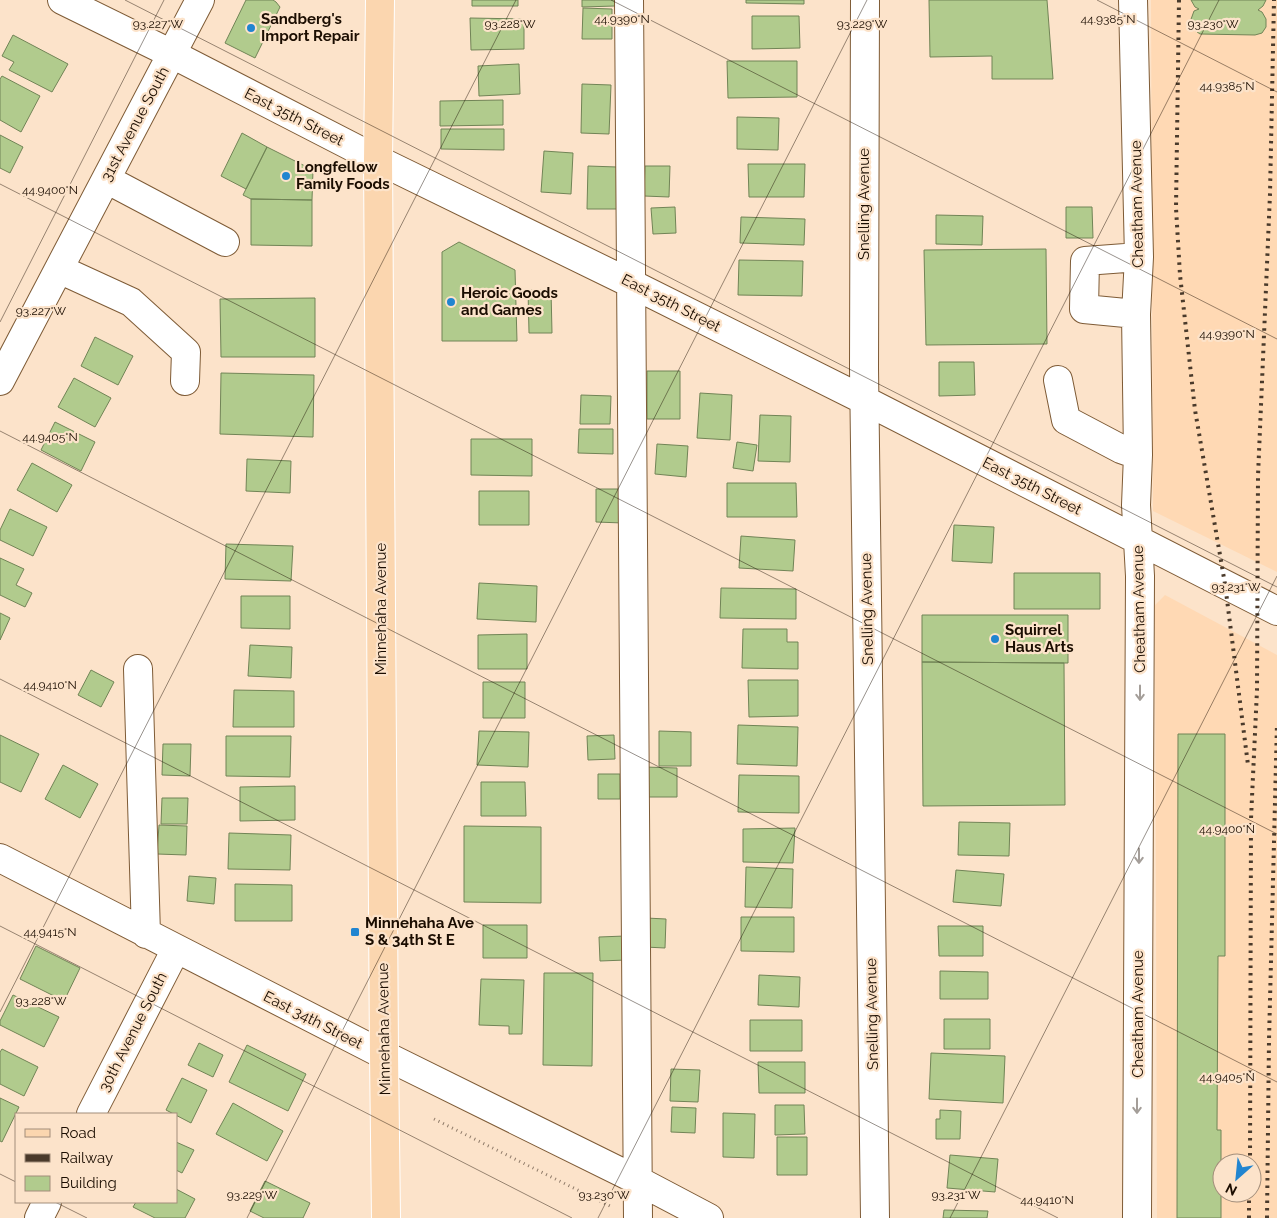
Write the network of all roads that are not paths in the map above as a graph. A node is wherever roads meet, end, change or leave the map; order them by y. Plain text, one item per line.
1 (62, 0) edge
2 (200, 0) edge
3 (380, 0) edge
4 (629, 0) edge
5 (864, 0) edge
6 (1133, 0) edge
7 (172, 54) junction
8 (378, 160) junction
9 (106, 179) junction
10 (225, 242) dead end
11 (1139, 257) junction
12 (59, 269) junction
13 (632, 284) junction
14 (1136, 314) junction
15 (1058, 380) dead end
16 (185, 381) dead end
17 (0, 382) edge
18 (864, 400) junction
19 (1138, 455) junction
20 (1137, 540) junction
21 (1277, 611) edge
22 (138, 669) dead end
23 (0, 858) edge
24 (146, 934) junction
25 (176, 949) junction
26 (384, 1056) junction
27 (92, 1113) edge
28 (637, 1180) junction
29 (46, 1203) edge
30 (627, 1214) edge
31 (38, 1218) edge
32 (386, 1218) edge
33 (709, 1218) edge
34 (875, 1218) edge
35 (1137, 1218) edge

1 - 7 street, East 35th Street
2 - 7 street, 31st Avenue South
3 - 8 main road, Minnehaha Avenue
4 - 13 street
5 - 18 street, Snelling Avenue
6 - 11 street, Cheatham Avenue
7 - 8 street, East 35th Street
7 - 9 street, 31st Avenue South
8 - 13 street, East 35th Street
8 - 26 main road, Minnehaha Avenue
9 - 10 street
9 - 12 street, 31st Avenue South
11 - 14 street, Cheatham Avenue
11 - 14 street
12 - 16 street
12 - 17 street, 31st Avenue South
13 - 18 street, East 35th Street
13 - 28 street
14 - 19 street, Cheatham Avenue
15 - 19 street
18 - 20 street, East 35th Street
18 - 34 street, Snelling Avenue
19 - 20 street, Cheatham Avenue
20 - 21 street, East 35th Street
20 -> 35 street, Cheatham Avenue
22 - 24 street
23 - 24 street, East 34th Street
24 - 25 street, East 34th Street
25 - 26 street, East 34th Street
25 - 27 street, 30th Avenue South
26 - 28 street, East 34th Street
26 - 32 main road, Minnehaha Avenue
28 - 30 street
28 - 33 street, East 34th Street
29 - 31 street

